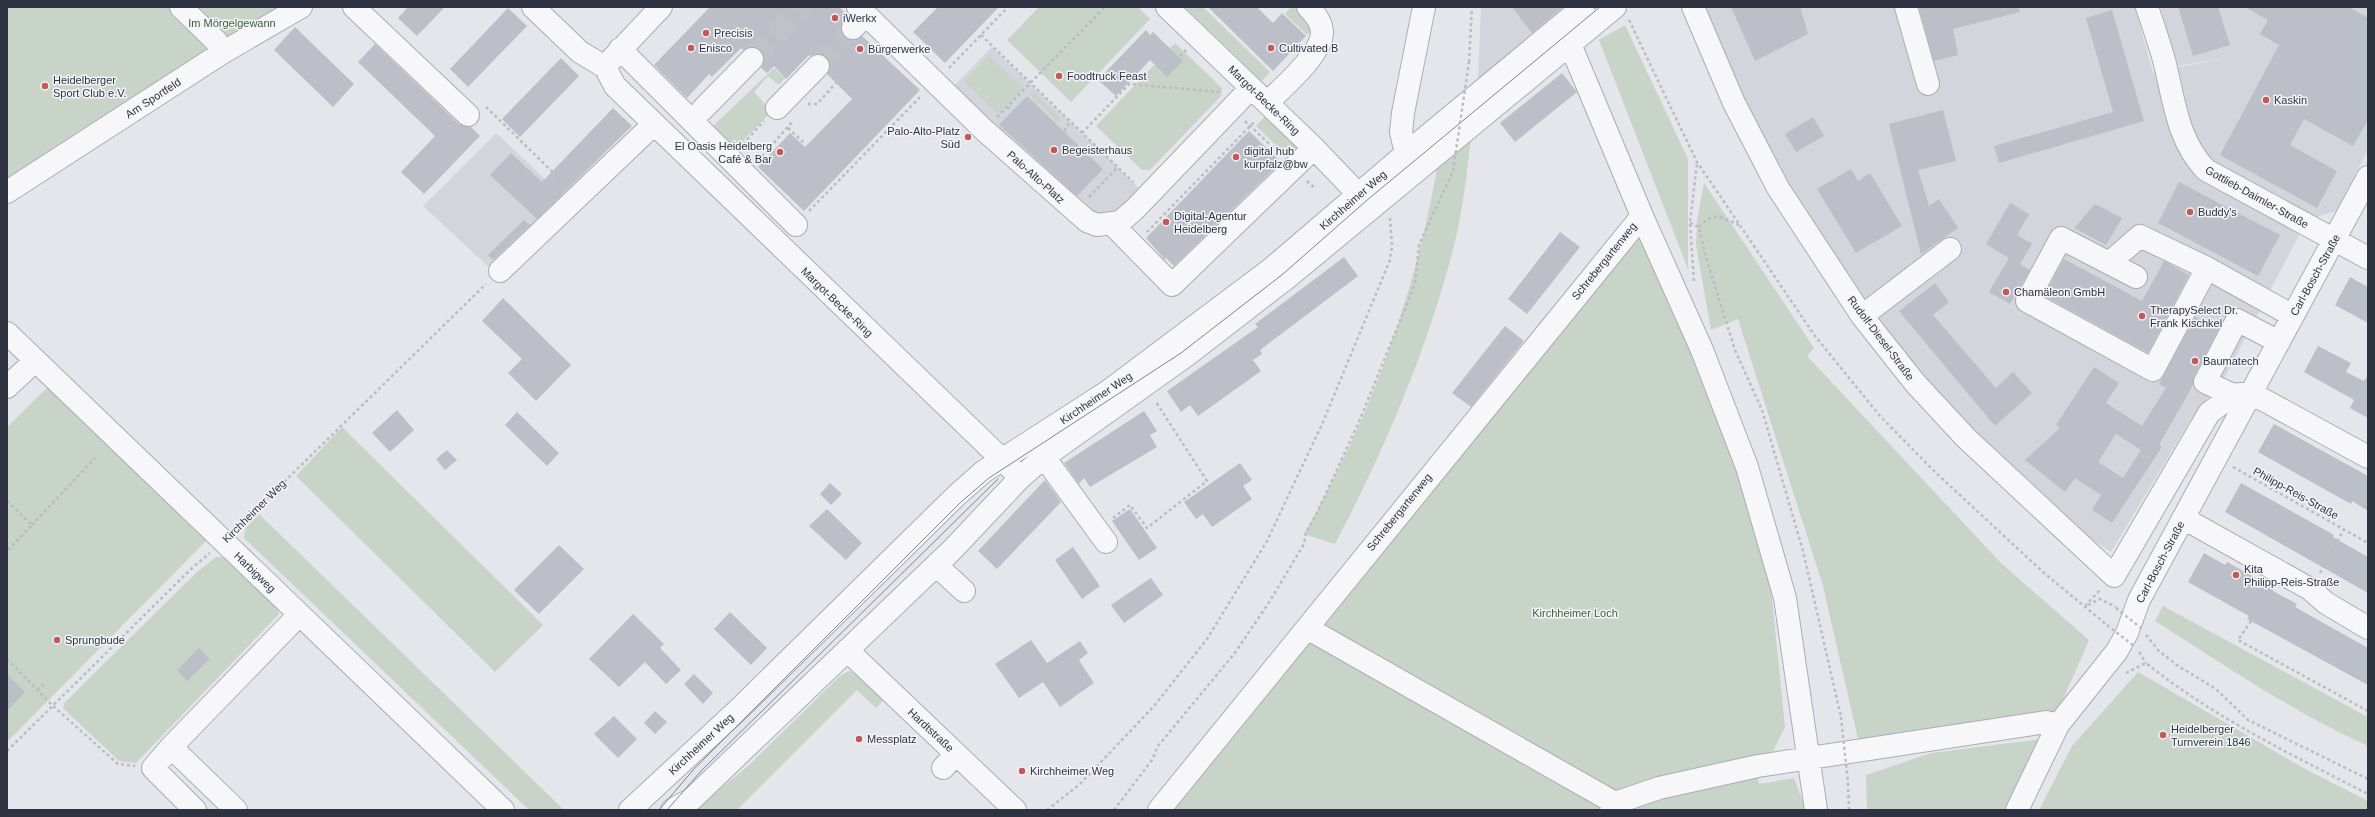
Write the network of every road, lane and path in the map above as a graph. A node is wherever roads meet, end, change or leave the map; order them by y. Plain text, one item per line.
1 (181, 7) edge
2 (301, 7) edge
3 (354, 7) edge
4 (533, 7) edge
5 (661, 7) edge
6 (1008, 7) edge
7 (1105, 7) edge
8 (1167, 7) edge
9 (1308, 7) edge
10 (1424, 7) edge
11 (1472, 7) edge
12 (1584, 7) edge
13 (1693, 7) edge
14 (1906, 7) edge
15 (2148, 7) edge
16 (1622, 14) edge
17 (859, 16) edge
18 (981, 35) junction
19 (1570, 44) junction
20 (227, 50) junction
21 (620, 50) junction
22 (752, 59) tunnel mouth
23 (818, 66) tunnel mouth
24 (605, 67) junction
25 (935, 82) junction
26 (1030, 82) junction
27 (836, 83) dead end
28 (1928, 84) dead end
29 (1251, 88) junction
30 (806, 104) dead end
31 (1268, 104) junction
32 (1007, 107) junction
33 (1232, 108) junction
34 (702, 110) dead end
35 (1013, 110) dead end
36 (468, 114) dead end
37 (786, 114) junction
38 (1070, 122) junction
39 (654, 124) junction
40 (1250, 126) junction
41 (788, 128) junction
42 (984, 130) junction
43 (1064, 131) dead end
44 (1082, 133) junction
45 (804, 143) dead end
46 (742, 145) dead end
47 (1314, 148) junction
48 (1409, 151) junction
49 (1697, 162) junction
50 (752, 166) dead end
51 (1118, 167) junction
52 (1294, 168) junction
53 (2368, 177) edge
54 (1316, 189) dead end
55 (7, 192) edge
56 (1359, 195) junction
57 (1148, 196) junction
58 (1385, 196) junction
59 (1075, 212) junction
60 (1642, 216) junction
61 (801, 220) joint
62 (1690, 223) junction
63 (1111, 224) junction
64 (1739, 225) junction
65 (1699, 227) junction
66 (2335, 240) junction
67 (1133, 247) junction
68 (1950, 249) dead end
69 (2368, 258) edge
70 (2109, 263) junction
71 (2207, 268) junction
72 (500, 271) joint
73 (2136, 278) dead end
74 (1695, 287) dead end
75 (1862, 316) junction
76 (2293, 316) junction
77 (7, 333) edge
78 (2279, 342) junction
79 (35, 361) junction
80 (1145, 384) junction
81 (7, 387) edge
82 (2242, 394) junction
83 (1044, 457) junction
84 (2368, 457) edge
85 (95, 458) dead end
86 (2216, 458) junction
87 (1002, 460) junction
88 (1020, 478) junction
89 (7, 501) edge
90 (2183, 518) junction
91 (32, 525) junction
92 (2344, 529) junction
93 (1101, 535) joint
94 (223, 542) junction
95 (2368, 543) edge
96 (7, 551) edge
97 (936, 565) junction
98 (2114, 576) joint
99 (2310, 589) junction
100 (964, 591) dead end
101 (2085, 606) junction
102 (299, 615) junction
103 (2251, 621) dead end
104 (1307, 628) junction
105 (2368, 628) edge
106 (847, 650) junction
107 (7, 660) edge
108 (2146, 663) junction
109 (2122, 678) dead end
110 (46, 682) dead end
111 (37, 690) junction
112 (53, 706) junction
113 (2368, 710) edge
114 (2056, 731) junction
115 (171, 747) junction
116 (7, 751) edge
117 (1809, 758) junction
118 (153, 768) junction
119 (2368, 778) edge
120 (2368, 794) edge
121 (1613, 807) edge
122 (195, 810) edge
123 (236, 810) edge
124 (502, 810) edge
125 (630, 810) edge
126 (672, 810) edge
127 (1015, 810) edge
128 (1047, 810) edge
129 (1114, 810) edge
130 (1159, 810) edge
131 (1816, 810) edge
132 (1849, 810) edge
133 (2017, 810) edge

1 - 20 street
2 - 20 street, Am Sportfeld
3 - 36 street
4 - 24 street
5 - 21 street
6 - 18 path
7 - 26 path
8 - 29 street, Margot-Becke-Ring
9 - 31 street
10 - 48 street
11 - 129 path, bridge
12 - 48 street, Kirchheimer Weg
13 - 75 street, Rudolf-Diesel-Straße
14 - 28 street
15 - 66 street, Gottlieb-Daimler-Straße
16 - 19 street, Kirchheimer Weg
16 - 49 path
17 - 25 street, Palo-Alto-Platz
18 - 25 path
18 - 26 path
19 - 58 street, Kirchheimer Weg
19 - 60 street
20 - 55 street, Am Sportfeld
21 - 24 street
21 - 61 street
22 - 34 street
23 - 37 street
24 - 39 street, Margot-Becke-Ring
25 - 42 street, Palo-Alto-Platz
25 - 61 path
26 - 32 path
26 - 38 path
27 - 30 path
29 - 31 street, Margot-Becke-Ring
29 - 33 street
29 - 44 path
31 - 40 path
31 - 47 street, Margot-Becke-Ring
32 - 35 path
32 - 42 path
33 - 40 path
33 - 57 street
37 - 41 path
37 - 46 path
38 - 43 path
38 - 44 path
39 - 72 street
39 - 87 street, Margot-Becke-Ring
40 - 52 path
40 - 67 path
41 - 45 path
41 - 50 path
42 - 59 street, Palo-Alto-Platz
44 - 51 path
47 - 52 street
47 - 56 street, Margot-Becke-Ring
48 - 56 street, Kirchheimer Weg
49 - 62 path
49 - 64 path
51 - 57 path
51 - 59 path
52 - 54 path
52 - 67 street
53 - 66 street, Carl-Bosch-Straße
56 - 87 street, Kirchheimer Weg
57 - 63 street
58 - 80 street, Kirchheimer Weg
58 - 128 path
59 - 63 street, Palo-Alto-Platz
60 - 104 street, Schrebergartenweg
60 - 117 street
62 - 65 path
62 - 74 path
63 - 67 street
64 - 65 path
64 - 101 path
65 - 132 path, bridge
66 - 69 street, Gottlieb-Daimler-Straße
66 - 76 street, Carl-Bosch-Straße
68 - 75 street
70 - 71 street
70 - 71 street
70 - 73 street
71 - 76 street
72 - 94 path, Kirchheimer Weg
75 - 98 street, Rudolf-Diesel-Straße
76 - 78 street, Carl-Bosch-Straße
77 - 79 street, Harbigweg
78 - 82 street, Carl-Bosch-Straße
78 - 82 street
79 - 81 street
79 - 94 street, Harbigweg
80 - 83 street, Kirchheimer Weg
80 - 93 path
82 - 84 street
82 - 86 street, Carl-Bosch-Straße
82 - 98 street, Carl-Bosch-Straße
83 - 88 street, Kirchheimer Weg
83 - 93 street
85 - 91 path
86 - 90 street, Carl-Bosch-Straße
86 - 92 path, Philipp-Reis-Straße
87 - 88 street, Margot-Becke-Ring
87 - 125 street, Kirchheimer Weg
88 - 97 street, Kirchheimer Weg
89 - 91 path
90 - 99 street
90 - 114 street, Carl-Bosch-Straße
91 - 96 path
92 - 95 path, Philipp-Reis-Straße
92 - 99 path
94 - 102 street, Harbigweg
94 - 112 path, Kirchheimer Weg
97 - 100 street
97 - 106 street, Kirchheimer Weg
99 - 105 street
101 - 108 path, bridge
101 - 119 path, bridge
102 - 115 street
102 - 124 street, Harbigweg
103 - 113 path
104 - 121 street
104 - 130 street, Schrebergartenweg
106 - 126 street, Kirchheimer Weg
106 - 127 street, Hardtstraße
107 - 111 path
108 - 109 path
108 - 120 path
110 - 111 path
111 - 112 path
112 - 116 path, Kirchheimer Weg
112 - 118 path
114 - 117 street
114 - 133 street, Carl-Bosch-Straße
115 - 118 street
115 - 123 street
117 - 121 street
117 - 131 street
118 - 122 street

